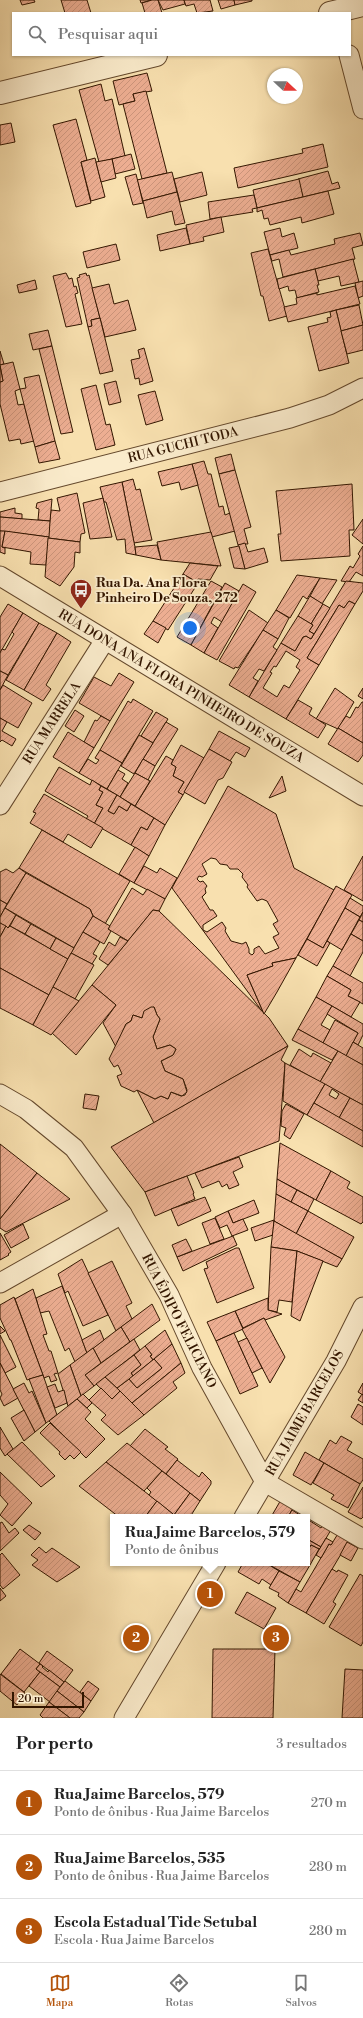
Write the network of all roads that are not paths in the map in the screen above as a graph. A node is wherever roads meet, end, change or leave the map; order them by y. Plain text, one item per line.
1 (363, 5) edge
2 (336, 9) edge
3 (152, 56) edge
4 (349, 56) edge
5 (0, 93) edge
6 (363, 109) edge
7 (363, 388) edge
8 (0, 492) edge
9 (0, 576) edge
10 (106, 640) junction
11 (363, 796) edge
12 (0, 805) edge
13 (0, 1094) edge
14 (122, 1214) junction
15 (0, 1283) edge
16 (363, 1307) edge
17 (265, 1482) junction
18 (246, 1514) edge
19 (363, 1539) edge
20 (214, 1566) edge
21 (124, 1718) edge

1 - 2 street
3 - 5 street
4 - 6 street
7 - 8 street, RUA GUCHI TODA
9 - 10 street, RUA DONA ANA FLORA PINHEIRO DE SOUZA
10 - 11 street, RUA DONA ANA FLORA PINHEIRO DE SOUZA
10 - 12 street, RUA MARRELA
13 - 14 street, RUA ÉDIPO FELICIANO
14 - 15 street
14 - 17 street, RUA ÉDIPO FELICIANO
16 - 17 street, RUA JAIME BARCELOS
17 - 18 street, RUA JAIME BARCELOS
17 - 19 street
20 - 21 street

